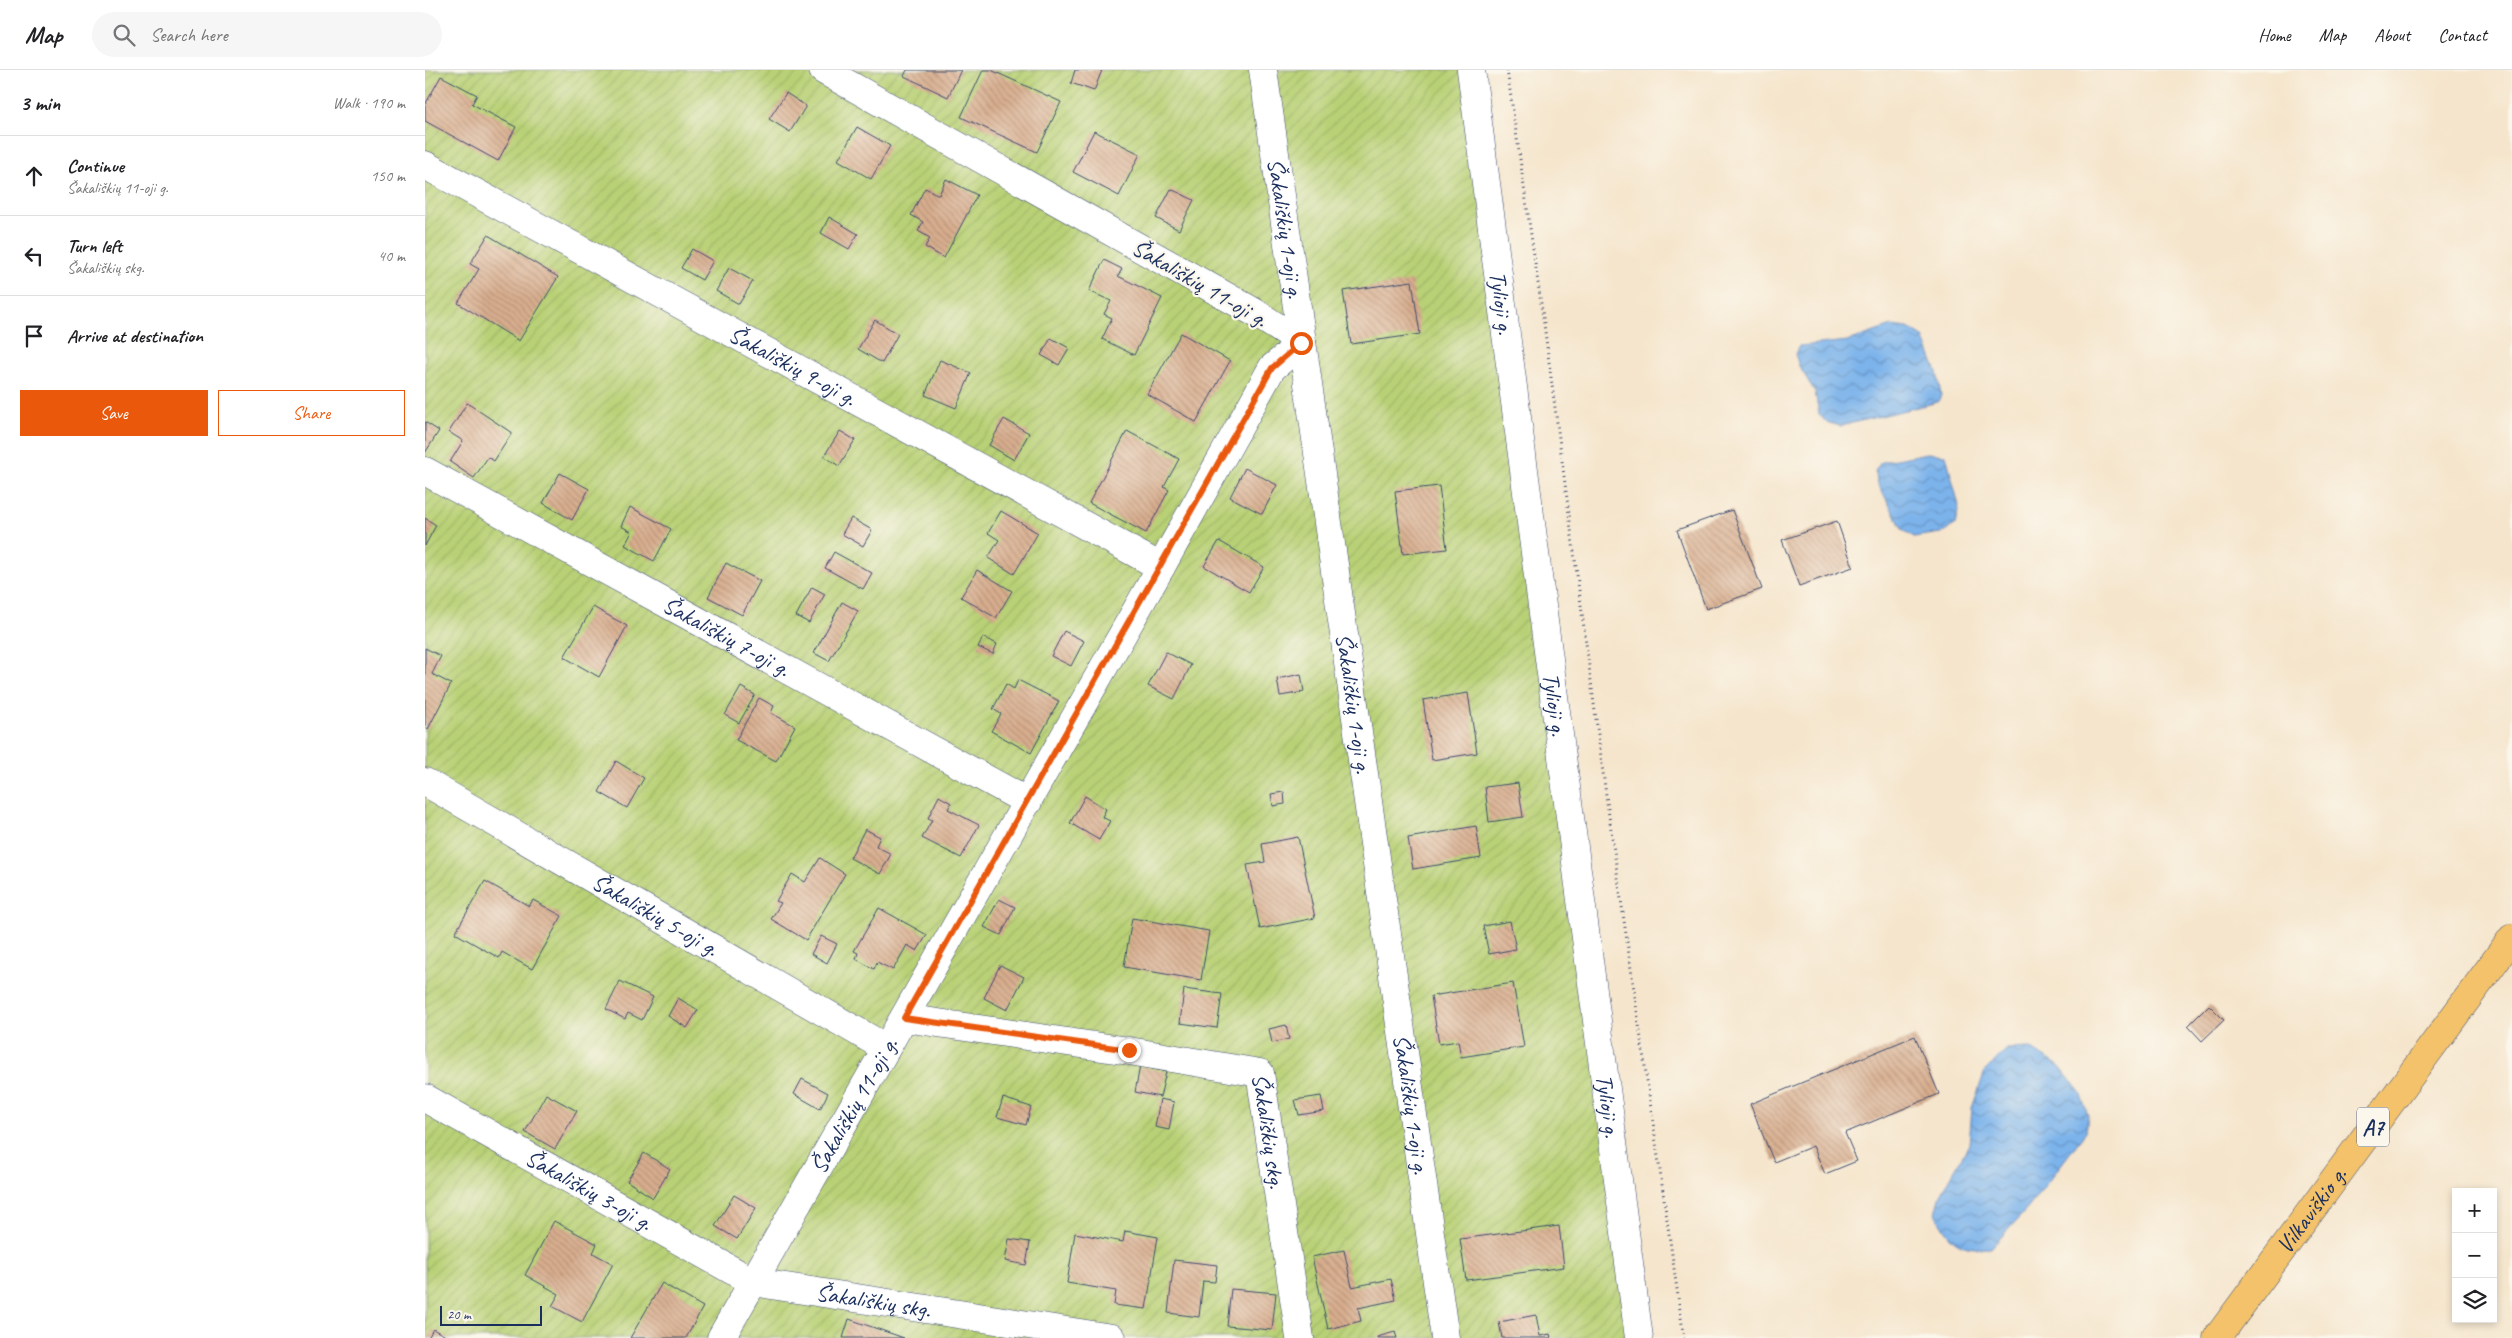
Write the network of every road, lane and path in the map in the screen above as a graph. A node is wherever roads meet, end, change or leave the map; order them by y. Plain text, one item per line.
1 (823, 70) edge
2 (1263, 70) edge
3 (1471, 70) edge
4 (1507, 70) edge
5 (425, 165) edge
6 (1301, 343) junction
7 (425, 471) edge
8 (1161, 567) junction
9 (425, 782) edge
10 (1027, 802) junction
11 (2512, 938) edge
12 (904, 1018) junction
13 (886, 1048) junction
14 (425, 1098) edge
15 (753, 1282) junction
16 (721, 1338) edge
17 (1112, 1338) edge
18 (1300, 1338) edge
19 (1445, 1338) edge
20 (1639, 1338) edge
21 (1684, 1338) edge
22 (2217, 1338) edge

1 - 6 street, Šakališkių 11-oji g.
2 - 6 street, Šakališkių 1-oji g.
3 - 20 street, Tylioji g.
4 - 21 path
5 - 8 street, Šakališkių 9-oji g.
6 - 8 street, Šakališkių 11-oji g.
6 - 19 street, Šakališkių 1-oji g.
7 - 10 street, Šakališkių 7-oji g.
8 - 10 street, Šakališkių 11-oji g.
9 - 13 street, Šakališkių 5-oji g.
10 - 12 street, Šakališkių 11-oji g.
11 - 22 highway, Vilkaviškio g. / A7
12 - 13 street, Šakališkių 11-oji g.
12 - 18 street, Šakališkių skg.
13 - 15 street, Šakališkių 11-oji g.
14 - 15 street, Šakališkių 3-oji g.
15 - 16 street, Šakališkių 11-oji g.
15 - 17 street, Šakališkių skg.

